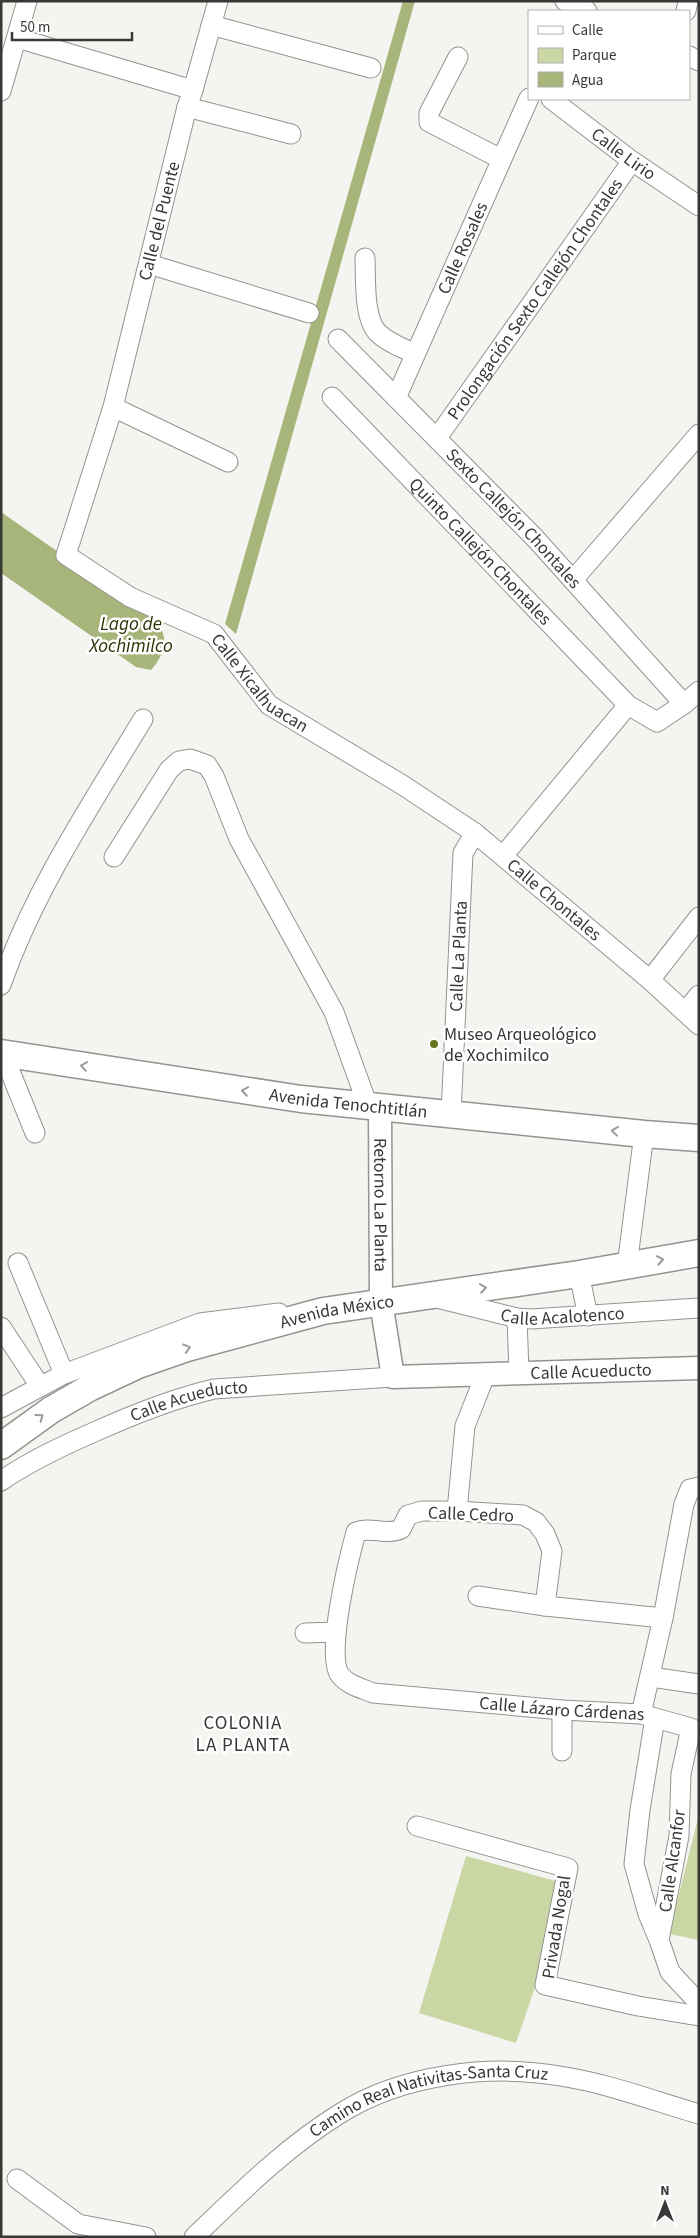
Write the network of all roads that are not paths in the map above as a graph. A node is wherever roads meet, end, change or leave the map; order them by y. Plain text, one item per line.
1 (27, 1) edge
2 (218, 1) edge
3 (565, 1) edge
4 (586, 10) edge
5 (211, 24) junction
6 (17, 38) junction
7 (458, 58) dead end
8 (371, 68) dead end
9 (1, 91) edge
10 (190, 98) junction
11 (528, 100) edge
12 (552, 100) edge
13 (291, 134) dead end
14 (501, 159) junction
15 (632, 161) junction
16 (699, 206) edge
17 (365, 258) dead end
18 (149, 264) junction
19 (309, 313) dead end
20 (338, 339) dead end
21 (415, 354) junction
22 (332, 397) dead end
23 (396, 398) junction
24 (113, 407) junction
25 (699, 434) edge
26 (437, 438) junction
27 (103, 441) joint
28 (228, 462) dead end
29 (573, 580) junction
30 (699, 691) edge
31 (684, 704) junction
32 (628, 705) junction
33 (143, 719) dead end
34 (402, 784) joint
35 (475, 833) junction
36 (504, 856) junction
37 (114, 857) dead end
38 (699, 917) edge
39 (650, 980) junction
40 (1, 985) edge
41 (699, 995) edge
42 (692, 1019) edge
43 (2, 1054) edge
44 (374, 1106) junction
45 (451, 1114) junction
46 (35, 1133) dead end
47 (644, 1134) junction
48 (699, 1138) edge
49 (699, 1254) edge
50 (18, 1263) dead end
51 (627, 1266) junction
52 (579, 1274) junction
53 (428, 1296) junction
54 (381, 1302) junction
55 (699, 1308) edge
56 (323, 1311) junction
57 (588, 1316) junction
58 (517, 1318) junction
59 (1, 1327) edge
60 (699, 1368) edge
61 (519, 1372) junction
62 (486, 1373) junction
63 (64, 1374) junction
64 (393, 1377) junction
65 (40, 1386) junction
66 (3, 1403) edge
67 (1, 1446) edge
68 (1, 1481) edge
69 (699, 1487) edge
70 (457, 1511) junction
71 (478, 1596) dead end
72 (545, 1606) junction
73 (663, 1618) junction
74 (305, 1633) dead end
75 (335, 1638) junction
76 (651, 1677) junction
77 (699, 1684) edge
78 (562, 1710) junction
79 (648, 1716) junction
80 (695, 1723) edge
81 (562, 1751) dead end
82 (417, 1826) dead end
83 (660, 1940) junction
84 (699, 2003) edge
85 (699, 2016) edge
86 (699, 2114) edge
87 (18, 2178) dead end
88 (146, 2237) edge
89 (194, 2237) edge

1 - 6 street
2 - 5 street, Calle del Puente
3 - 4 street
5 - 8 street
5 - 10 street, Calle del Puente
6 - 9 street
6 - 10 street
7 - 14 street
10 - 13 street
10 - 18 street, Calle del Puente
11 - 14 street, Calle Rosales
12 - 15 street, Calle Lirio
14 - 21 street, Calle Rosales
15 - 16 street, Calle Lirio
15 - 26 street, Prolongación Sexto Callejón Chontales
17 - 21 street
18 - 19 street
18 - 24 street, Calle del Puente
20 - 23 street, Sexto Callejón Chontales
21 - 23 street, Calle Rosales
22 - 32 street, Quinto Callejón Chontales
23 - 26 street, Sexto Callejón Chontales
24 - 27 street, Calle del Puente
24 - 28 street
25 - 29 street
26 - 29 street, Sexto Callejón Chontales
27 - 34 street, Calle Xicalhuacan
29 - 31 street, Sexto Callejón Chontales
30 - 31 street
31 - 32 street, Quinto Callejón Chontales
32 - 36 street
33 - 40 street
34 - 35 street, Calle Chontales
35 - 36 street, Calle Chontales
35 - 45 street, Calle La Planta
36 - 39 street, Calle Chontales
37 - 44 street
38 - 39 street
39 - 42 street, Calle Chontales
41 - 42 street
44 -> 43 main road, Avenida Tenochtitlán
43 - 46 street
44 - 45 main road, Avenida Tenochtitlán
44 - 54 street, Retorno La Planta
47 -> 45 main road, Avenida Tenochtitlán
47 - 48 main road, Avenida Tenochtitlán
47 - 51 street
51 -> 49 main road, Avenida México
50 - 63 street
51 - 52 main road, Avenida México
53 -> 52 main road, Avenida México
52 - 57 street
53 - 54 main road, Avenida México
53 - 58 street, Calle Acalotenco
54 - 56 main road, Avenida México
54 - 64 street
55 - 57 street, Calle Acalotenco
56 - 63 street
67 -> 56 main road, Avenida México
57 - 58 street, Calle Acalotenco
58 - 61 street
59 - 65 street
60 - 61 street, Calle Acueducto
61 - 62 street, Calle Acueducto
62 - 64 street, Calle Acueducto
62 - 70 street
63 - 65 street
64 - 68 street, Calle Acueducto
65 - 66 street
69 - 73 street, Calle Lázaro Cárdenas
70 - 72 street, Calle Cedro
70 - 75 street, Calle Cedro
71 - 72 street
72 - 73 street
73 - 76 street, Calle Lázaro Cárdenas
74 - 75 street
75 - 78 street, Calle Lázaro Cárdenas
76 - 77 street
76 - 79 street, Calle Lázaro Cárdenas
78 - 79 street, Calle Lázaro Cárdenas
78 - 81 street
79 - 80 street, Calle Alcanfor
79 - 83 street
80 - 83 street, Calle Alcanfor
82 - 85 street, Privada Nogal
83 - 84 street, Calle Alcanfor
86 - 89 street, Camino Real Nativitas-Santa Cruz
87 - 88 street

